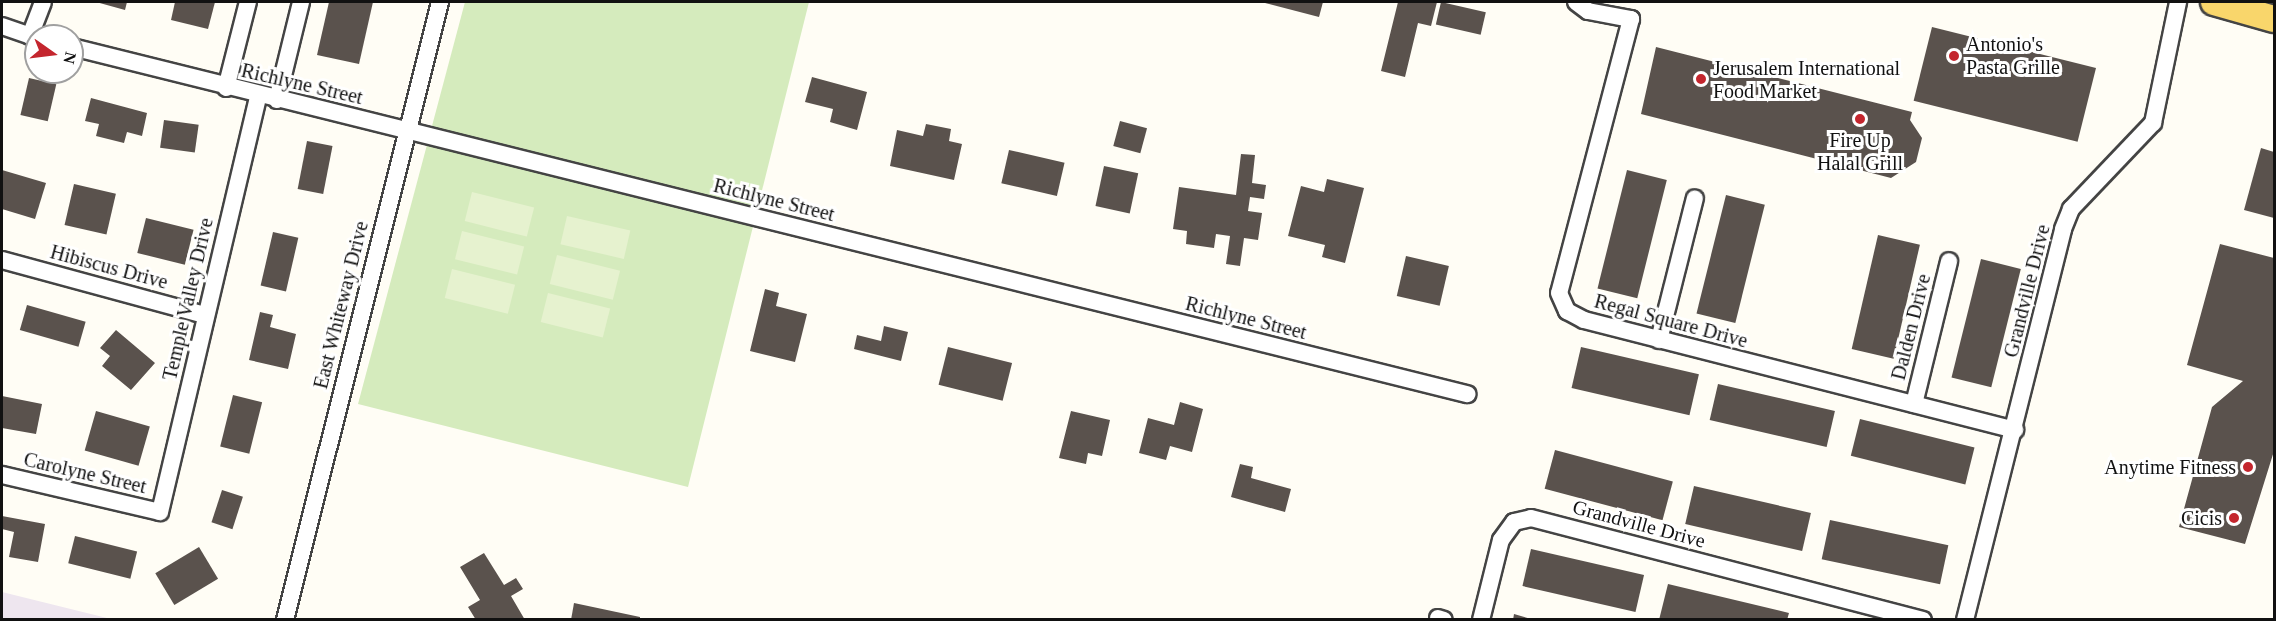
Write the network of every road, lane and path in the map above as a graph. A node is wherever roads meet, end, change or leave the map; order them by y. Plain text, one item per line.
1 (42, 2) edge
2 (248, 2) edge
3 (301, 2) edge
4 (440, 2) edge
5 (1576, 2) edge
6 (2178, 2) edge
7 (2214, 2) edge
8 (2274, 19) edge
9 (36, 24) edge
10 (2, 26) edge
11 (24, 34) edge
12 (84, 50) edge
13 (226, 88) junction
14 (258, 96) junction
15 (277, 100) junction
16 (406, 130) junction
17 (1695, 198) dead end
18 (2, 260) edge
19 (1949, 261) dead end
20 (205, 315) junction
21 (1659, 340) junction
22 (1467, 394) dead end
23 (1914, 404) junction
24 (2015, 430) junction
25 (2, 474) edge
26 (160, 512) joint
27 (285, 620) edge
28 (1481, 620) edge
29 (1923, 620) edge
30 (1965, 620) edge

1 - 9 street
2 - 13 street
3 - 15 street
4 - 16 street, East Whiteway Drive
5 - 21 street, Regal Square Drive
6 - 24 street, Grandville Drive
7 - 8 main road
10 - 11 street
12 - 13 street, Richlyne Street
13 - 14 street, Richlyne Street
14 - 15 street, Richlyne Street
14 - 20 street, Temple Valley Drive
15 - 16 street, Richlyne Street
16 - 22 street, Richlyne Street
16 - 27 street, East Whiteway Drive
17 - 21 street
18 - 20 street, Hibiscus Drive
19 - 23 street, Dalden Drive
20 - 26 street, Temple Valley Drive
21 - 23 street, Regal Square Drive
23 - 24 street, Regal Square Drive
24 - 30 street, Grandville Drive
25 - 26 street, Carolyne Street
28 - 29 street, Grandville Drive

